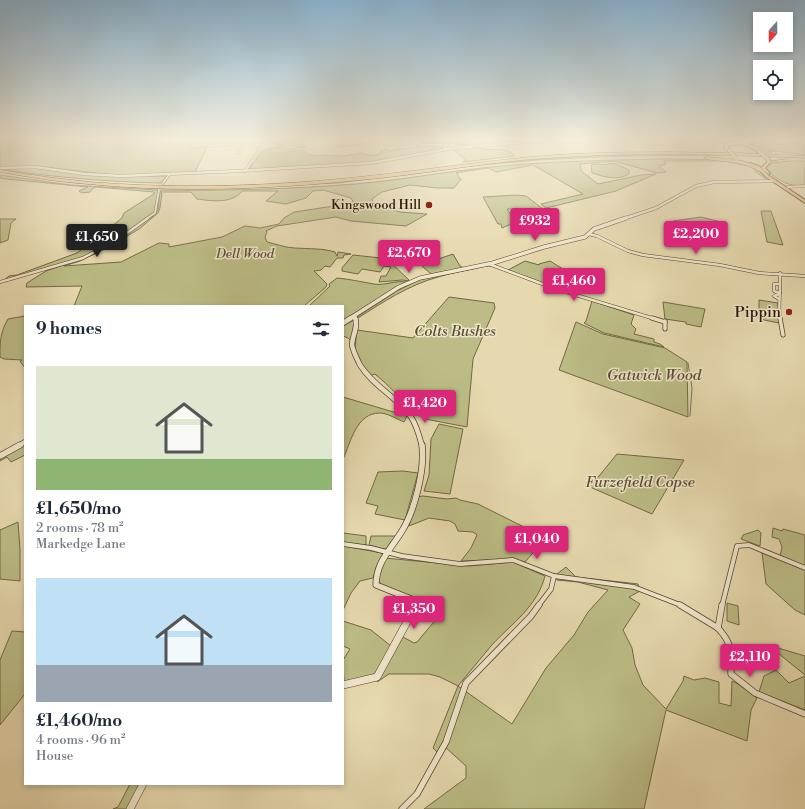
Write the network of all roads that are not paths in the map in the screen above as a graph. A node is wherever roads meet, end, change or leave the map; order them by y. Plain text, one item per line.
1 (30, 178) edge
2 (50, 178) edge
3 (167, 178) edge
4 (344, 178) edge
5 (362, 178) edge
6 (387, 178) edge
7 (771, 178) edge
8 (776, 178) edge
9 (776, 181) junction
10 (81, 182) junction
11 (163, 183) dead end
12 (805, 186) edge
13 (788, 187) junction
14 (159, 190) dead end
15 (805, 199) edge
16 (805, 202) edge
17 (589, 234) junction
18 (489, 264) junction
19 (780, 274) junction
20 (805, 276) edge
21 (0, 282) edge
22 (780, 284) junction
23 (780, 294) junction
24 (779, 299) junction
25 (353, 317) junction
26 (344, 322) edge
27 (665, 330) dead end
28 (783, 335) dead end
29 (24, 443) edge
30 (0, 456) edge
31 (344, 544) edge
32 (387, 552) junction
33 (805, 568) edge
34 (554, 576) junction
35 (718, 628) junction
36 (344, 685) edge
37 (805, 714) edge
38 (142, 785) edge
39 (130, 809) edge
40 (402, 809) edge

1 - 6 highway
2 - 10 highway
3 - 11 street
4 - 10 highway
5 - 10 highway
7 - 9 highway
8 - 13 highway
9 - 16 highway
9 - 17 street
12 - 13 street
13 - 15 highway
14 - 21 street
17 - 18 street
17 - 19 street
18 - 25 street
18 - 27 street
19 - 20 street
19 - 22 street
22 - 23 street
22 - 23 street
23 - 24 street
23 - 24 street
24 - 28 street
25 - 26 street
25 - 32 street
29 - 30 street
31 - 32 street
32 - 34 street
32 - 36 street
33 - 35 street
34 - 35 street
34 - 40 street
35 - 37 street
38 - 39 street

